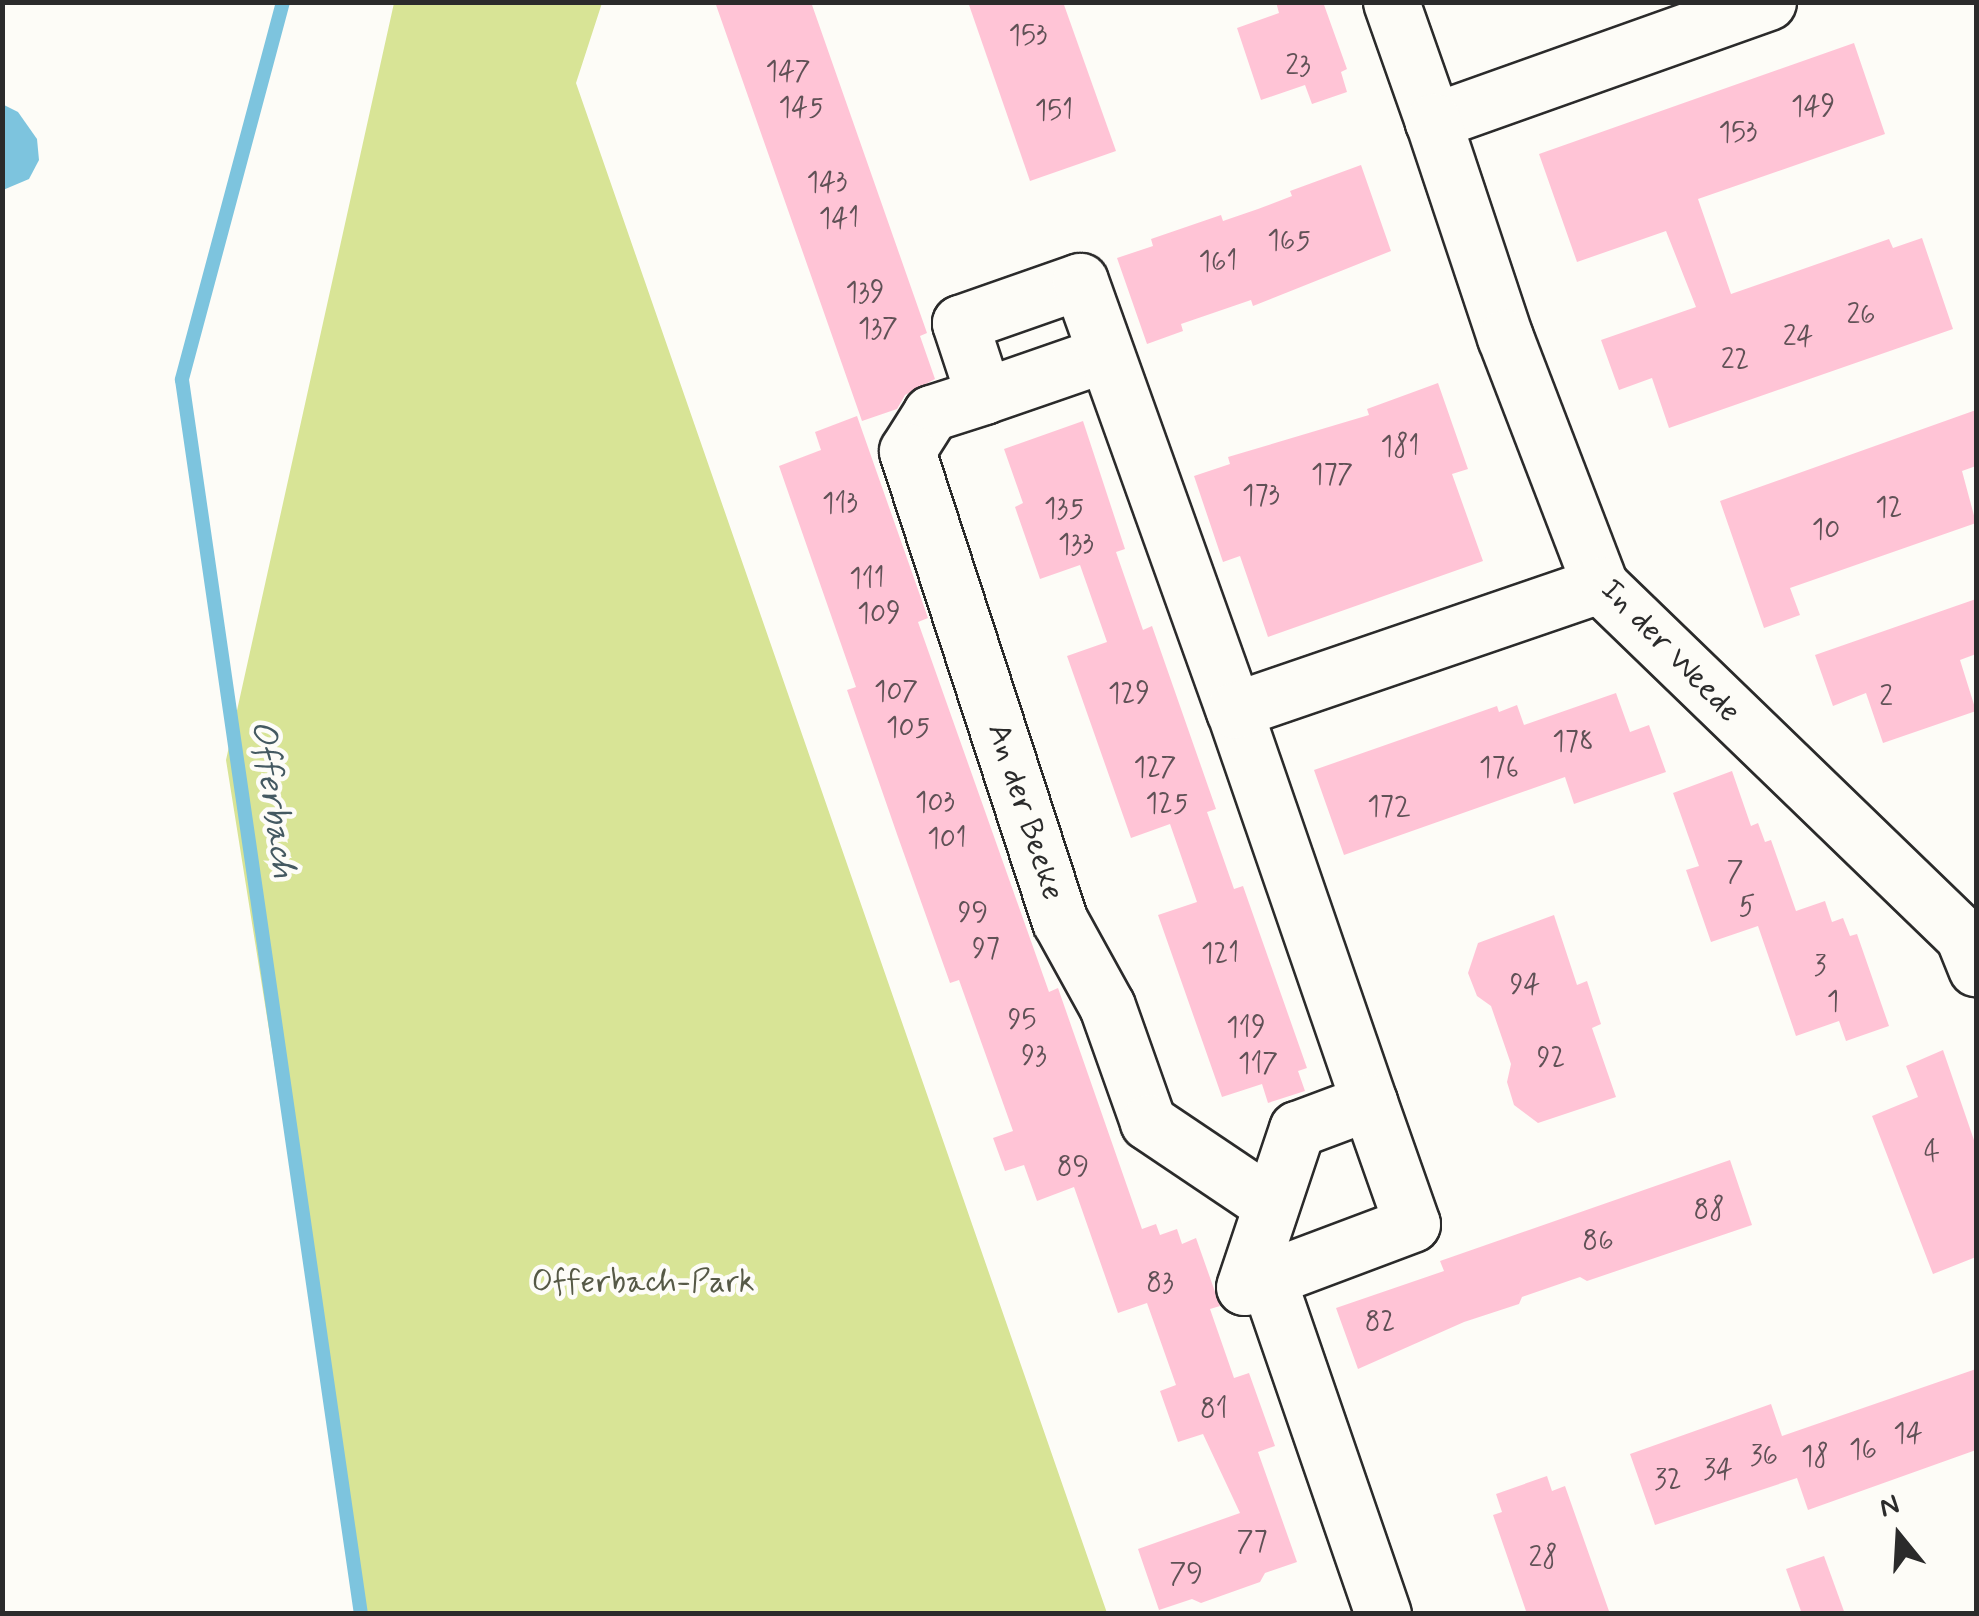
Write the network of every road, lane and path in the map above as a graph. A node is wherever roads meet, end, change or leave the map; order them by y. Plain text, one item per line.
1 (1391, 2) edge
2 (1768, 2) edge
3 (1433, 121) junction
4 (1104, 354) junction
5 (984, 396) junction
6 (1600, 585) junction
7 (1234, 710) junction
8 (1972, 944) edge
9 (1369, 1102) junction
10 (1270, 1204) junction
11 (1267, 1277) junction
12 (1383, 1614) edge

1 - 3 street, In der Weede
2 - 3 street
3 - 6 street, In der Weede
4 - 5 street, An der Beeke
4 - 5 street
4 - 7 street
5 - 10 street, An der Beeke
6 - 7 street
6 - 8 street, In der Weede
7 - 9 street
9 - 10 street
9 - 11 street
10 - 11 street
11 - 12 street

